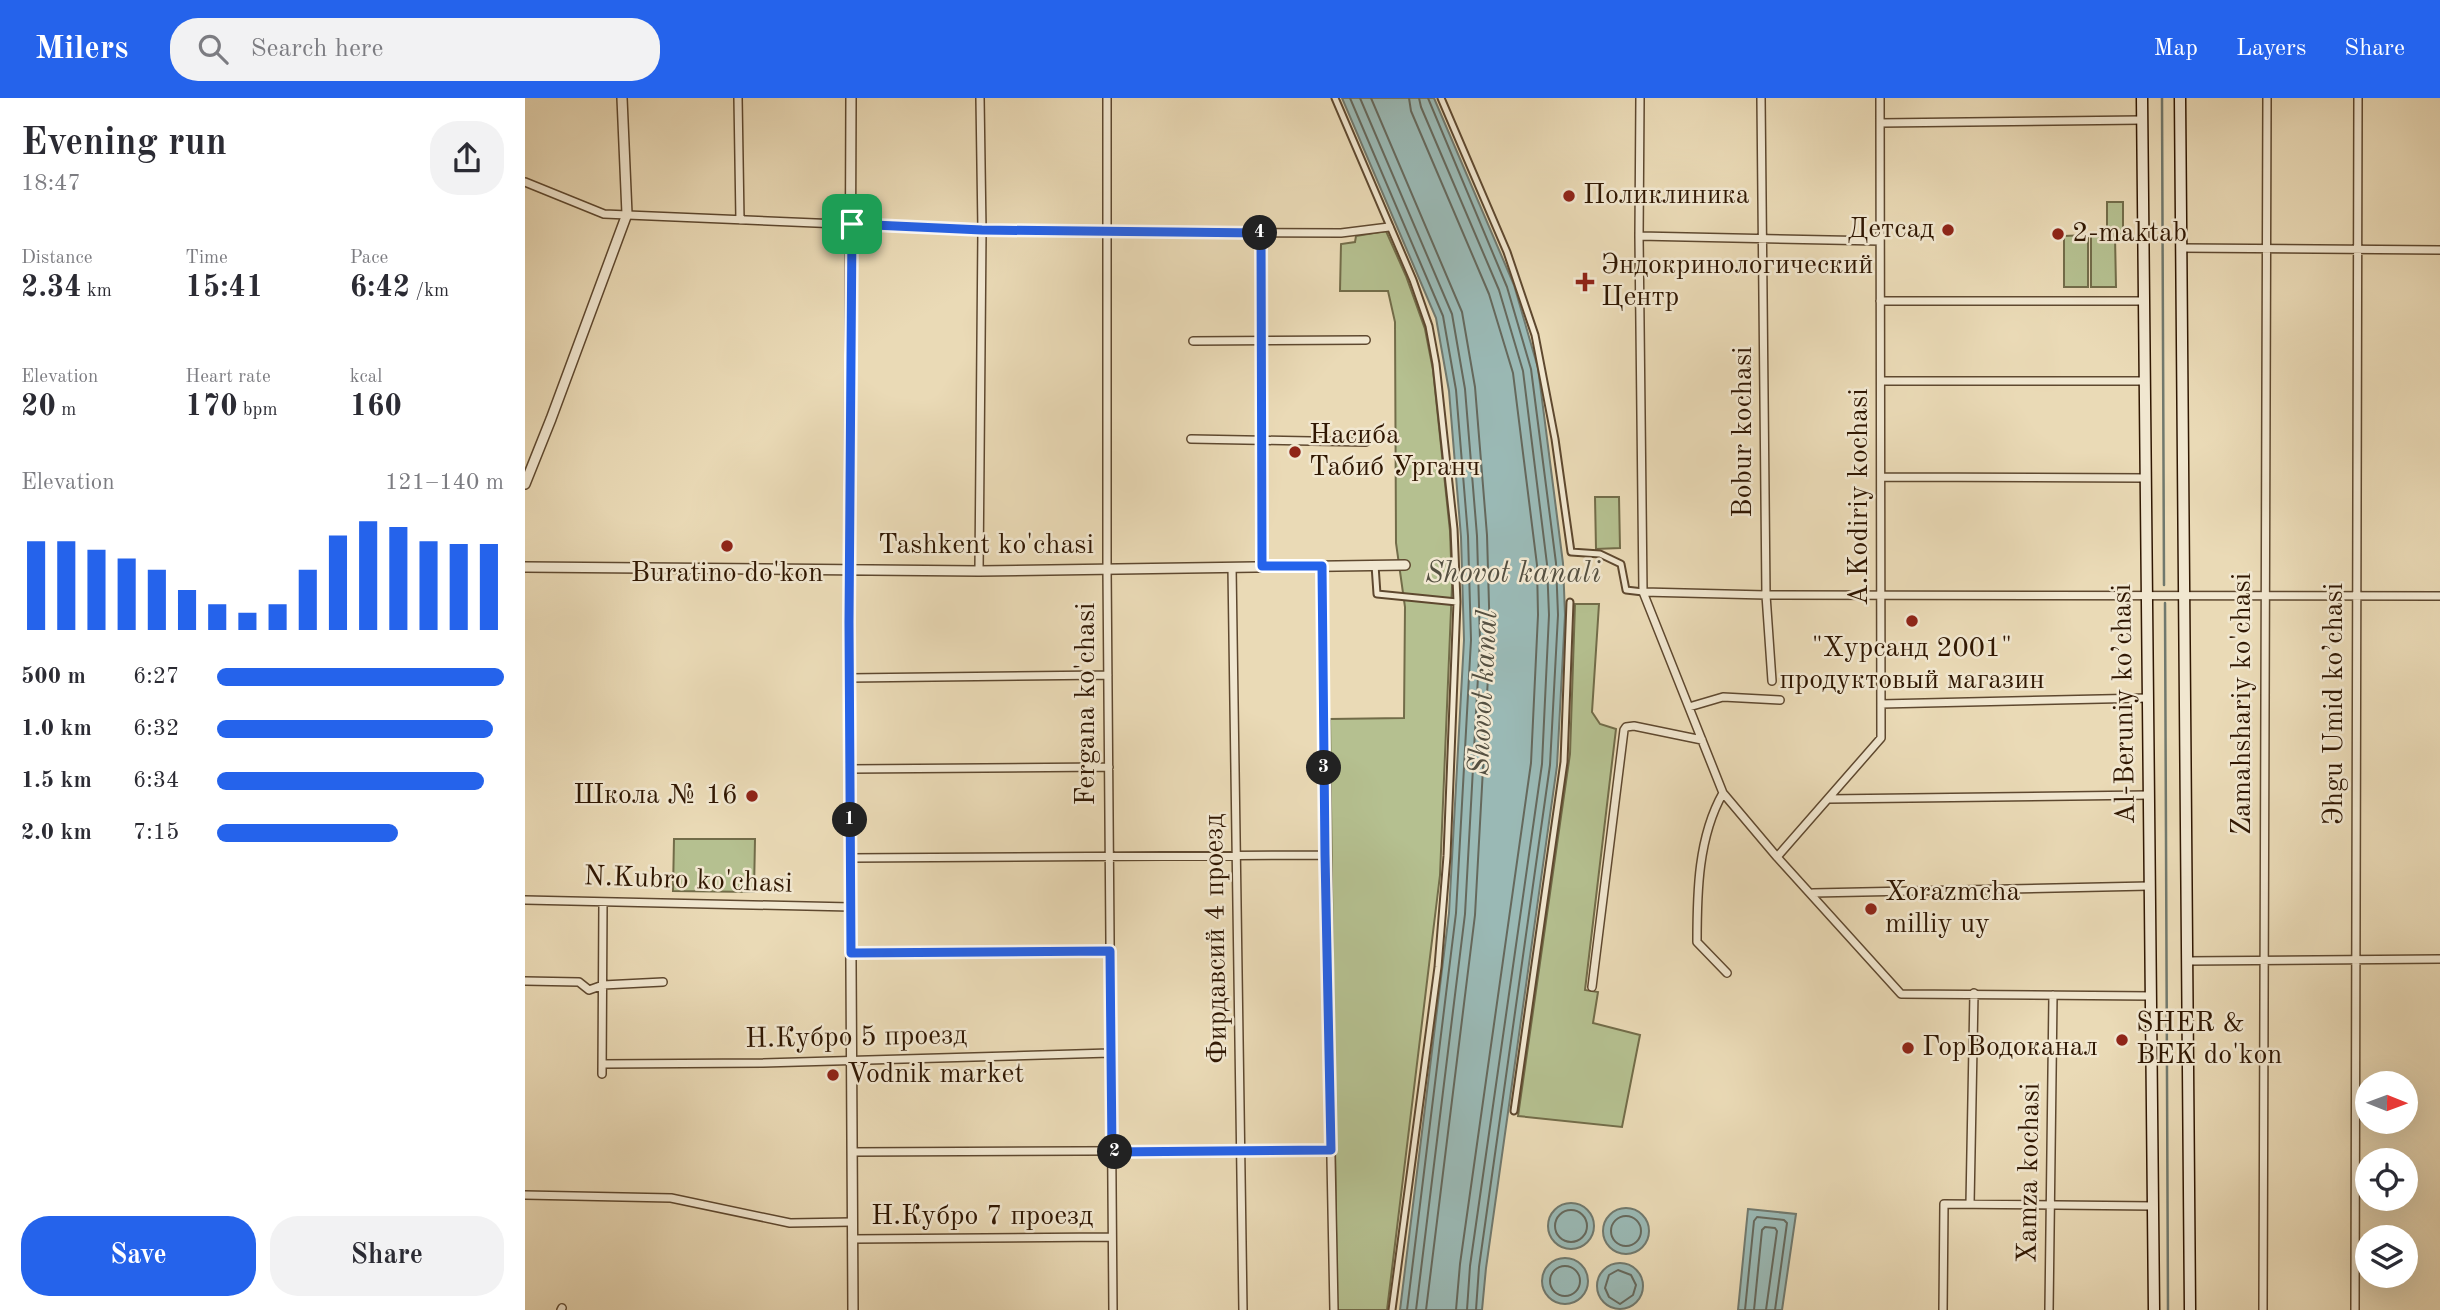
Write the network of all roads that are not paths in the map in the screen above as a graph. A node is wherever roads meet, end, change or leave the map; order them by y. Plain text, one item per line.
1 (622, 98) edge
2 (738, 98) edge
3 (851, 98) edge
4 (980, 98) edge
5 (1107, 98) edge
6 (1335, 98) edge
7 (1441, 98) edge
8 (1640, 98) edge
9 (1761, 98) edge
10 (1880, 98) edge
11 (2142, 98) edge
12 (2180, 98) edge
13 (2267, 98) edge
14 (2358, 98) edge
15 (2142, 120) junction
16 (1880, 124) junction
17 (525, 182) edge
18 (627, 214) junction
19 (740, 220) junction
20 (852, 224) junction
21 (1389, 227) junction
22 (982, 230) junction
23 (1107, 232) junction
24 (1261, 233) junction
25 (1639, 236) junction
26 (1763, 240) junction
27 (1880, 241) junction
28 (2181, 248) junction
29 (2266, 249) junction
30 (2357, 250) junction
31 (2440, 250) edge
32 (1880, 301) junction
33 (2144, 301) junction
34 (1366, 340) dead end
35 (1193, 341) dead end
36 (1261, 342) junction
37 (1881, 381) junction
38 (2144, 381) junction
39 (1191, 439) dead end
40 (1261, 440) junction
41 (1366, 442) dead end
42 (1881, 477) junction
43 (2145, 478) junction
44 (525, 484) edge
45 (1375, 565) junction
46 (1405, 565) dead end
47 (1262, 566) junction
48 (1322, 566) junction
49 (525, 567) edge
50 (1232, 567) junction
51 (850, 569) junction
52 (1107, 569) junction
53 (979, 570) junction
54 (1643, 592) junction
55 (2184, 594) junction
56 (1882, 595) junction
57 (2147, 595) junction
58 (2265, 595) junction
59 (1766, 596) junction
60 (2356, 596) junction
61 (2440, 596) edge
62 (1457, 602) junction
63 (1570, 602) dead end
64 (1108, 675) junction
65 (849, 678) junction
66 (1772, 681) dead end
67 (2148, 698) junction
68 (1780, 700) dead end
69 (1881, 704) junction
70 (1689, 707) junction
71 (1702, 740) junction
72 (1109, 768) junction
73 (850, 769) junction
74 (1723, 793) junction
75 (2149, 795) junction
76 (1828, 799) junction
77 (1325, 855) junction
78 (1109, 857) junction
79 (1237, 857) junction
80 (1777, 858) junction
81 (850, 859) junction
82 (2150, 886) junction
83 (1813, 894) junction
84 (525, 900) edge
85 (603, 902) junction
86 (851, 907) junction
87 (1110, 951) junction
88 (851, 953) junction
89 (2440, 959) edge
90 (2263, 960) junction
91 (2356, 960) junction
92 (2187, 961) junction
93 (1727, 973) dead end
94 (525, 981) edge
95 (663, 982) dead end
96 (603, 985) junction
97 (1592, 987) dead end
98 (1974, 993) junction
99 (2053, 995) junction
100 (2151, 996) junction
101 (1110, 1053) junction
102 (851, 1060) junction
103 (602, 1064) junction
104 (601, 1074) dead end
105 (1514, 1111) dead end
106 (1331, 1150) junction
107 (1241, 1151) junction
108 (852, 1152) junction
109 (1112, 1152) junction
110 (525, 1195) edge
111 (1970, 1204) junction
112 (2051, 1206) junction
113 (2153, 1206) junction
114 (852, 1222) junction
115 (1112, 1237) junction
116 (852, 1239) junction
117 (853, 1310) edge
118 (1113, 1310) edge
119 (1243, 1310) edge
120 (1334, 1310) edge
121 (1392, 1310) edge
122 (1943, 1310) edge
123 (2049, 1310) edge
124 (2154, 1310) edge
125 (2190, 1310) edge
126 (2263, 1310) edge
127 (2355, 1310) edge

1 - 18 street
2 - 19 street
3 - 20 street
4 - 22 street
5 - 23 street, Fergana ko'chasi
6 - 21 street
7 - 54 street
8 - 25 street
9 - 26 street, Bobur kochasi
10 - 16 street, A.Kodiriy kochasi
11 - 15 main road, Al-Beruniy ko’chasi
12 - 28 main road
13 - 29 street, Zamahshariy ko'chasi
14 - 30 street, Эhgu Umid ko’chasi
15 - 16 street
15 - 33 main road, Al-Beruniy ko’chasi
16 - 27 street, A.Kodiriy kochasi
17 - 18 street
18 - 19 street
18 - 44 street
19 - 20 street
20 - 22 street
20 - 51 street
21 - 24 street
21 - 62 street
22 - 23 street
22 - 53 street
23 - 24 street
23 - 52 street, Fergana ko'chasi
24 - 36 street
25 - 26 street
25 - 54 street
26 - 27 street
26 - 59 street, Bobur kochasi
27 - 32 street, A.Kodiriy kochasi
28 - 29 street
28 - 55 main road
29 - 30 street
29 - 58 street, Zamahshariy ko'chasi
30 - 31 street
30 - 60 street, Эhgu Umid ko’chasi
32 - 33 street
32 - 37 street, A.Kodiriy kochasi
33 - 38 main road, Al-Beruniy ko’chasi
34 - 36 street
35 - 36 street
36 - 40 street
37 - 38 street
37 - 42 street, A.Kodiriy kochasi
38 - 43 main road, Al-Beruniy ko’chasi
39 - 40 street
40 - 41 street
40 - 47 street
42 - 43 street
42 - 56 street, A.Kodiriy kochasi
43 - 57 main road, Al-Beruniy ko’chasi
45 - 46 street, Tashkent ko'chasi
45 - 48 street, Tashkent ko'chasi
45 - 62 street
47 - 48 street, Tashkent ko'chasi
47 - 50 street, Tashkent ko'chasi
48 - 77 street
49 - 51 street, Tashkent ko'chasi
50 - 52 street, Tashkent ko'chasi
50 - 79 street, Фирдавсий 4 проезд
51 - 53 street, Tashkent ko'chasi
51 - 65 street
52 - 53 street, Tashkent ko'chasi
52 - 64 street, Fergana ko'chasi
54 - 59 street
54 - 70 street
55 - 57 street
55 - 58 street
55 - 92 main road
56 - 57 street
56 - 59 street
56 - 69 street, A.Kodiriy kochasi
57 - 67 main road, Al-Beruniy ko’chasi
58 - 60 street
58 - 90 street, Zamahshariy ko'chasi
59 - 66 street, Bobur kochasi
60 - 61 street
60 - 91 street, Эhgu Umid ko’chasi
62 - 121 street
63 - 105 street
64 - 65 street
64 - 72 street, Fergana ko'chasi
65 - 73 street
67 - 69 street
67 - 75 main road, Al-Beruniy ko’chasi
68 - 70 street
69 - 76 street, A.Kodiriy kochasi
70 - 71 street
71 - 74 street
71 - 97 street
72 - 73 street
72 - 78 street, Fergana ko'chasi
73 - 81 street
74 - 80 street
74 - 93 street
75 - 76 street
75 - 82 main road, Al-Beruniy ko’chasi
76 - 80 street, A.Kodiriy kochasi
77 - 79 street
77 - 106 street
78 - 79 street
78 - 81 street
78 - 87 street, Fergana ko'chasi
79 - 107 street, Фирдавсий 4 проезд
80 - 83 street
81 - 86 street
82 - 83 street
82 - 100 main road, Al-Beruniy ko’chasi
83 - 98 street
84 - 85 street, N.Kubro ko'chasi
85 - 86 street, N.Kubro ko'chasi
85 - 96 street
86 - 88 street
87 - 88 street
87 - 101 street, Fergana ko'chasi
88 - 102 street
89 - 91 street
90 - 91 street
90 - 92 street
90 - 126 street, Zamahshariy ko'chasi
91 - 127 street, Эhgu Umid ko’chasi
92 - 125 main road
94 - 96 street
95 - 96 street
96 - 103 street
98 - 99 street
98 - 111 street
99 - 100 street
99 - 112 street, Xamza kochasi
100 - 113 main road, Al-Beruniy ko’chasi
101 - 102 street, Н.Кубро 5 проезд
101 - 109 street, Fergana ko'chasi
102 - 103 street, Н.Кубро 5 проезд
102 - 108 street
103 - 104 street
106 - 107 street
106 - 120 street
107 - 109 street
107 - 119 street, Фирдавсий 4 проезд
108 - 109 street
108 - 114 street
109 - 115 street, Fergana ko'chasi
110 - 114 street
111 - 112 street
111 - 122 street
112 - 113 street
112 - 123 street, Xamza kochasi
113 - 124 main road, Al-Beruniy ko’chasi
114 - 116 street
115 - 116 street, Н.Кубро 7 проезд
115 - 118 street, Fergana ko'chasi
116 - 117 street

